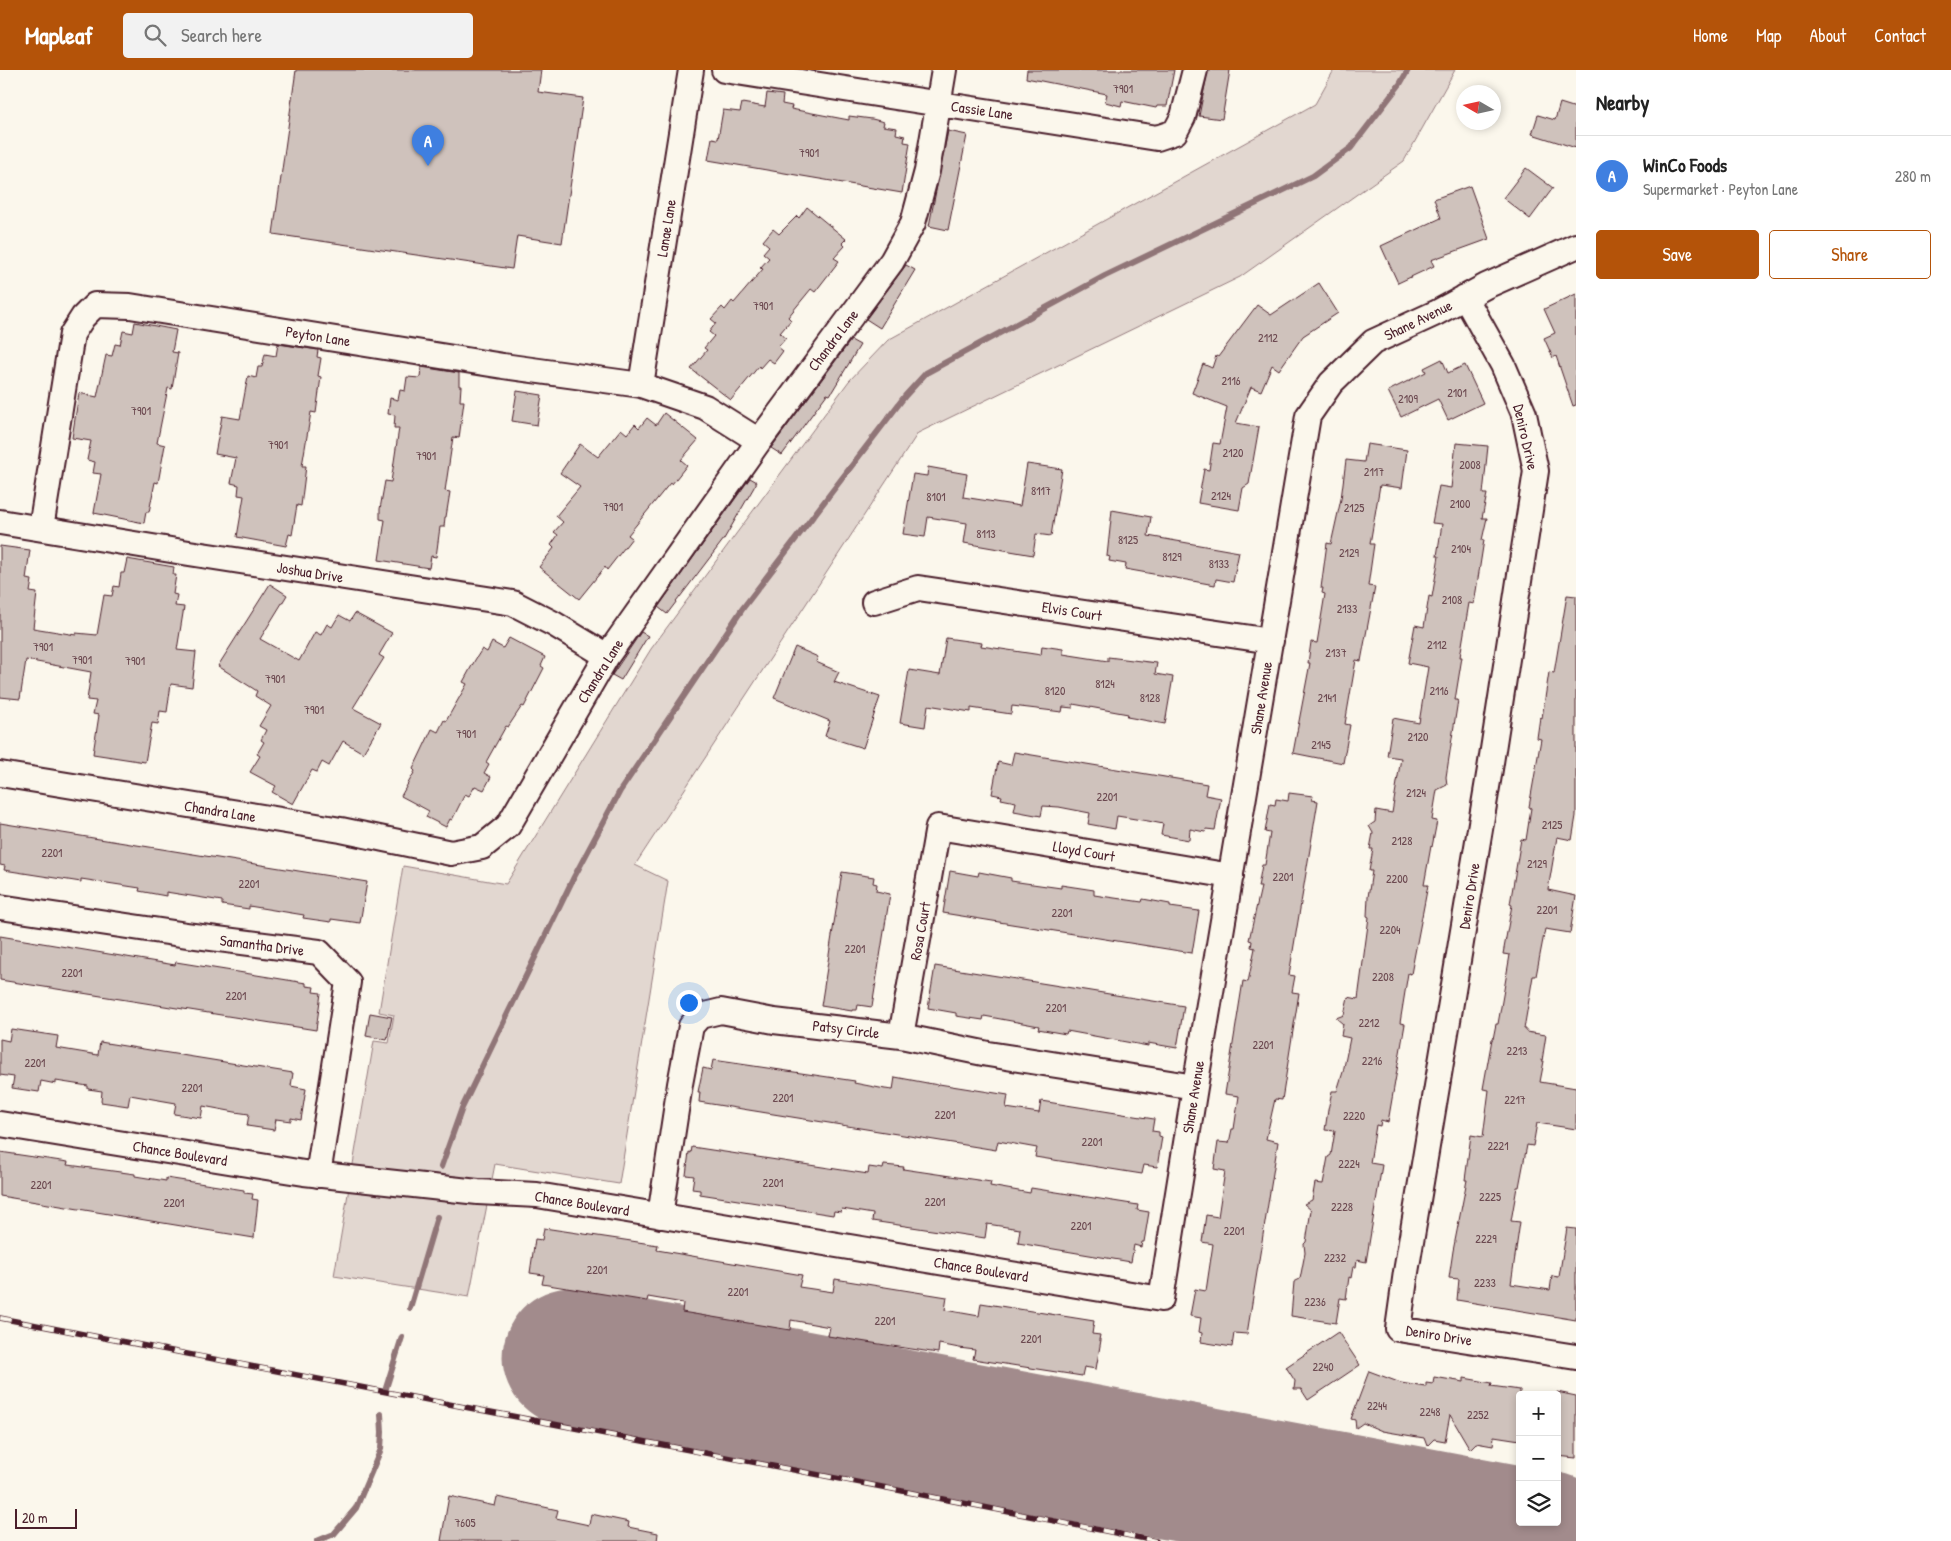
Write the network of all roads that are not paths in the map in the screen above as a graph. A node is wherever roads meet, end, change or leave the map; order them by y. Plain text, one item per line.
1 (691, 70) edge
2 (724, 70) edge
3 (944, 70) edge
4 (1194, 70) edge
5 (939, 104) junction
6 (1576, 246) edge
7 (1465, 297) junction
8 (641, 386) junction
9 (759, 441) junction
10 (0, 522) edge
11 (41, 528) junction
12 (874, 602) dead end
13 (1271, 640) junction
14 (607, 656) junction
15 (0, 774) edge
16 (938, 827) joint
17 (1231, 876) junction
18 (0, 907) edge
19 (901, 1036) junction
20 (1195, 1087) junction
21 (0, 1124) edge
22 (318, 1175) junction
23 (660, 1216) junction
24 (1161, 1299) joint
25 (1576, 1357) edge

1 - 8 street, Lanae Lane
2 - 5 street, Cassie Lane
3 - 5 street, Chandra Lane
4 - 5 street, Cassie Lane
5 - 9 street, Chandra Lane
6 - 7 street, Shane Avenue
7 - 13 street, Shane Avenue
7 - 25 street, Deniro Drive
8 - 9 street, Peyton Lane
8 - 11 street, Peyton Lane
9 - 14 street, Chandra Lane
10 - 11 street, Joshua Drive
11 - 14 street, Joshua Drive
12 - 13 street, Elvis Court
13 - 17 street, Shane Avenue
14 - 15 street, Chandra Lane
16 - 17 street, Lloyd Court
16 - 19 street, Rosa Court
17 - 20 street, Shane Avenue
18 - 22 street, Samantha Drive
19 - 20 street, Patsy Circle
19 - 23 street, Patsy Circle
20 - 24 street, Shane Avenue
21 - 22 street, Chance Boulevard
22 - 23 street, Chance Boulevard
23 - 24 street, Chance Boulevard

